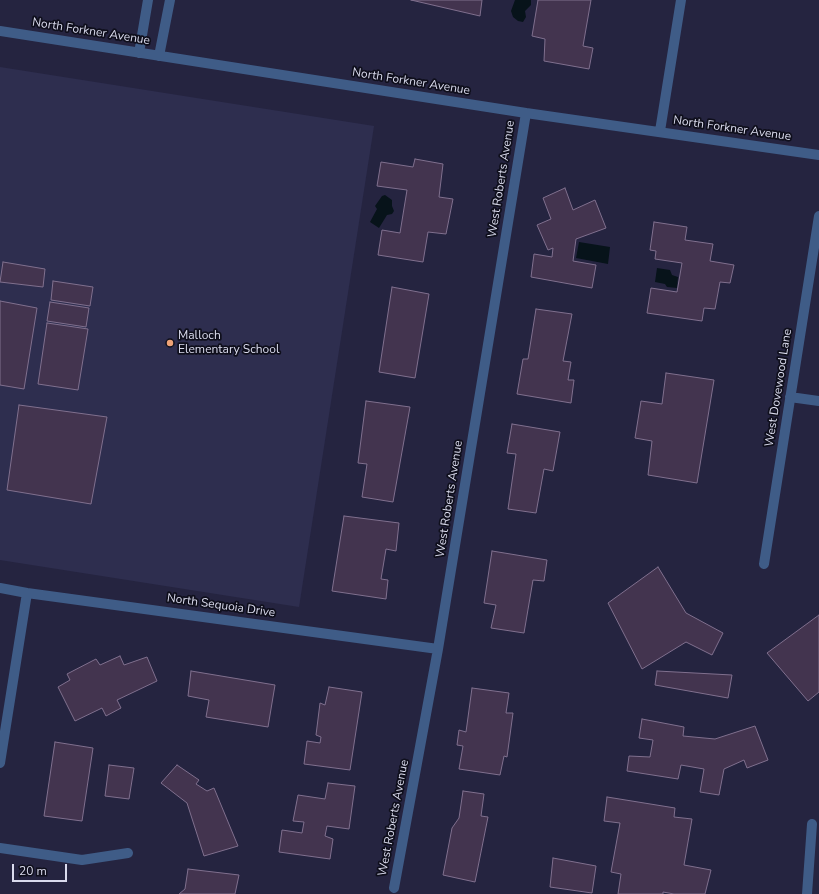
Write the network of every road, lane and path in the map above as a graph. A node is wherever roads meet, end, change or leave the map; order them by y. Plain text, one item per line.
1 (148, 0) edge
2 (170, 0) edge
3 (680, 0) edge
4 (0, 31) edge
5 (139, 53) junction
6 (159, 56) junction
7 (526, 113) junction
8 (660, 132) junction
9 (819, 155) edge
10 (819, 216) edge
11 (790, 397) junction
12 (819, 402) edge
13 (764, 564) dead end
14 (0, 588) edge
15 (28, 593) junction
16 (438, 649) junction
17 (0, 763) edge
18 (812, 824) dead end
19 (0, 848) edge
20 (128, 853) dead end
21 (394, 888) dead end
22 (807, 894) edge

1 - 5 street
2 - 6 street
3 - 8 street
4 - 5 street, North Forkner Avenue
5 - 6 street, North Forkner Avenue
6 - 7 street, North Forkner Avenue
7 - 8 street, North Forkner Avenue
7 - 16 street, West Roberts Avenue
8 - 9 street, North Forkner Avenue
10 - 11 street, West Dovewood Lane
11 - 12 street
11 - 13 street, West Dovewood Lane
14 - 15 street, North Sequoia Drive
15 - 16 street, North Sequoia Drive
15 - 17 street
16 - 21 street, West Roberts Avenue
18 - 22 street
19 - 20 street

